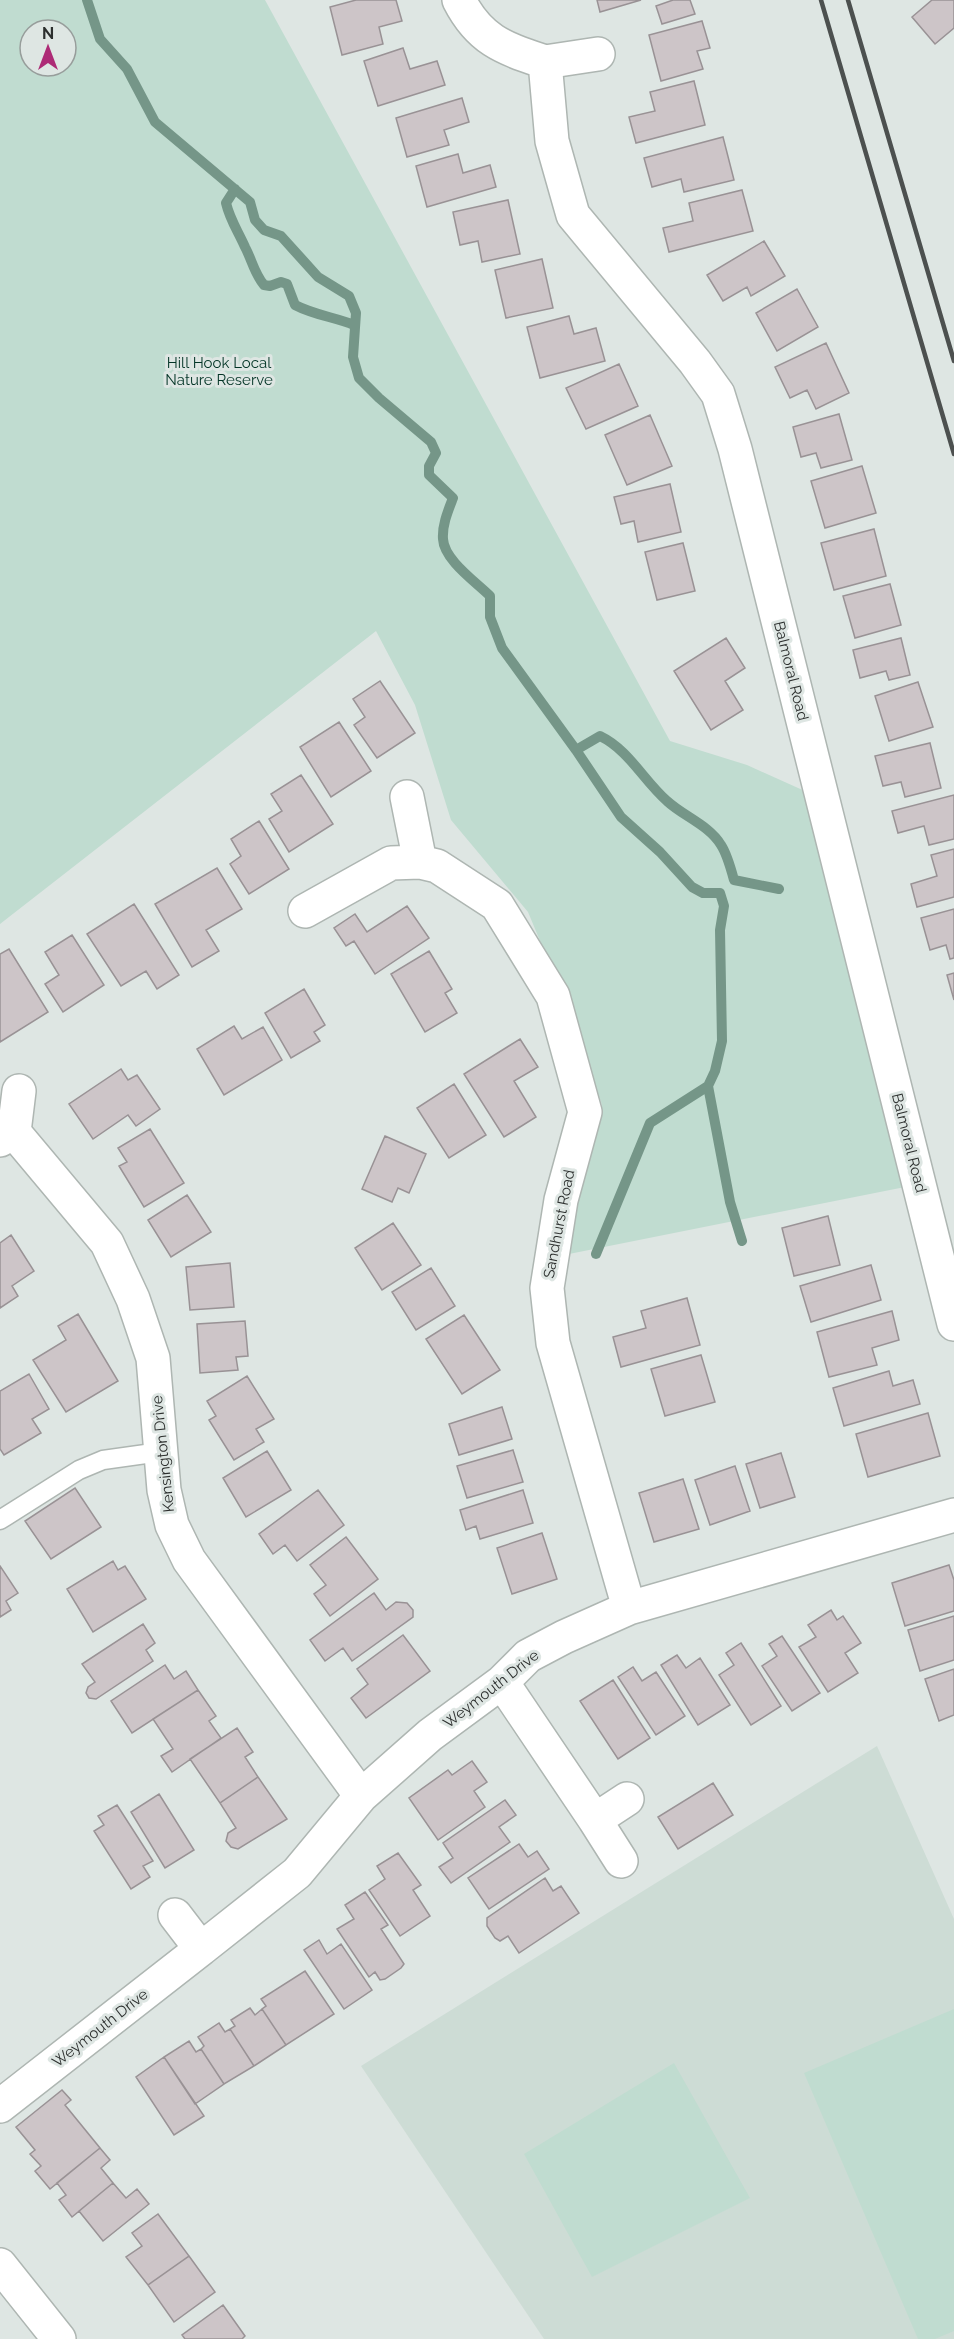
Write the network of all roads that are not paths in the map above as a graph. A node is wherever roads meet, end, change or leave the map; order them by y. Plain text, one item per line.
1 (459, 0) edge
2 (598, 54) dead end
3 (545, 62) junction
4 (407, 797) dead end
5 (420, 862) junction
6 (305, 911) dead end
7 (19, 1091) dead end
8 (7, 1136) edge
9 (954, 1324) edge
10 (160, 1452) junction
11 (954, 1515) edge
12 (0, 1520) edge
13 (628, 1608) junction
14 (502, 1682) junction
15 (361, 1796) junction
16 (627, 1799) dead end
17 (595, 1820) junction
18 (621, 1861) dead end
19 (175, 1915) dead end
20 (201, 1949) junction
21 (0, 2106) edge
22 (0, 2265) edge
23 (59, 2339) edge

1 - 3 street
2 - 3 street
3 - 9 street, Balmoral Road
4 - 5 street
5 - 6 street, Sandhurst Road
5 - 13 street, Sandhurst Road
7 - 8 street, Kensington Drive
8 - 10 street, Kensington Drive
10 - 12 lane
10 - 15 street, Kensington Drive
11 - 13 street, Weymouth Drive
13 - 14 street, Weymouth Drive
14 - 15 street, Weymouth Drive
14 - 17 street
15 - 20 street, Weymouth Drive
16 - 17 street
17 - 18 street
19 - 20 street
20 - 21 street, Weymouth Drive
22 - 23 street

